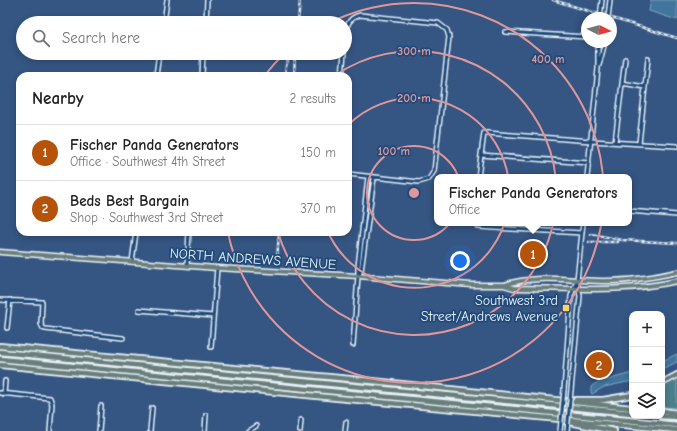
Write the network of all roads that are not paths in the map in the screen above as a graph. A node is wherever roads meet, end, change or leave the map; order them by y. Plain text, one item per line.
1 (167, 0) edge
2 (207, 0) edge
3 (602, 0) edge
4 (610, 0) edge
5 (601, 12) edge
6 (609, 12) edge
7 (165, 16) edge
8 (206, 16) edge
9 (352, 19) edge
10 (505, 32) dead end
11 (581, 37) edge
12 (598, 48) edge
13 (603, 48) edge
14 (625, 59) dead end
15 (648, 59) dead end
16 (158, 60) edge
17 (203, 60) edge
18 (343, 60) edge
19 (598, 69) junction
20 (157, 72) edge
21 (202, 72) edge
22 (342, 72) edge
23 (622, 83) junction
24 (645, 87) junction
25 (591, 141) junction
26 (615, 142) junction
27 (639, 143) junction
28 (677, 146) edge
29 (481, 155) junction
30 (589, 163) junction
31 (478, 174) edge
32 (587, 174) edge
33 (352, 175) edge
34 (368, 177) junction
35 (374, 178) junction
36 (632, 211) edge
37 (677, 214) edge
38 (477, 226) edge
39 (583, 226) edge
40 (582, 233) junction
41 (135, 236) edge
42 (189, 236) edge
43 (0, 252) edge
44 (132, 262) junction
45 (186, 266) junction
46 (217, 268) junction
47 (677, 272) edge
48 (358, 276) junction
49 (577, 280) junction
50 (677, 281) edge
51 (504, 286) junction
52 (576, 288) junction
53 (0, 300) edge
54 (10, 300) junction
55 (139, 310) dead end
56 (213, 316) junction
57 (7, 328) dead end
58 (123, 338) dead end
59 (353, 345) dead end
60 (0, 346) edge
61 (211, 346) dead end
62 (0, 352) edge
63 (0, 359) edge
64 (0, 365) edge
65 (295, 374) junction
66 (677, 375) edge
67 (5, 381) dead end
68 (226, 381) junction
69 (665, 381) edge
70 (182, 384) junction
71 (344, 386) junction
72 (0, 393) edge
73 (4, 394) junction
74 (629, 396) edge
75 (549, 400) junction
76 (101, 406) dead end
77 (152, 408) dead end
78 (629, 408) edge
79 (665, 411) edge
80 (629, 413) edge
81 (677, 413) edge
82 (206, 415) dead end
83 (665, 416) edge
84 (677, 417) edge
85 (550, 418) junction
86 (301, 420) dead end
87 (346, 422) dead end
88 (677, 425) edge
89 (256, 426) dead end
90 (253, 430) edge
91 (677, 430) edge
92 (50, 431) edge
93 (99, 431) edge
94 (150, 431) edge
95 (205, 431) edge
96 (248, 431) edge
97 (300, 431) edge
98 (346, 431) edge
99 (560, 431) edge
100 (567, 431) edge
101 (614, 431) edge

1 - 7 street
2 - 8 street
3 - 5 street
4 - 6 street
9 - 35 street
10 - 11 street
12 - 19 street
13 - 19 street
14 - 23 street
15 - 24 street
16 - 20 street
17 - 21 street
18 - 22 street
19 - 25 street
23 - 24 street
23 - 26 street
24 - 27 street
25 - 26 street
25 - 29 street
25 - 30 street
26 - 27 street
27 - 28 street
29 - 30 street
29 - 31 street
30 - 32 street
33 - 34 street
34 - 35 street
34 - 48 street
35 - 48 street
36 - 37 street
38 - 40 street
39 - 40 street
40 - 49 street
41 - 44 street
42 - 45 street
43 - 44 main road, NORTH ANDREWS AVENUE
44 - 45 main road, NORTH ANDREWS AVENUE
45 - 46 main road, NORTH ANDREWS AVENUE
46 - 48 main road, NORTH ANDREWS AVENUE
46 - 56 street
47 - 49 main road, NORTH ANDREWS AVENUE
48 - 51 main road, NORTH ANDREWS AVENUE
48 - 59 street
49 - 51 main road, NORTH ANDREWS AVENUE
49 - 52 street
50 - 52 main road, NORTH ANDREWS AVENUE
51 - 52 main road, NORTH ANDREWS AVENUE
52 - 99 street, bridge
52 - 100 street, bridge
53 - 54 street
54 - 57 street
54 - 58 street
55 - 56 street
56 - 61 street
60 - 65 highway
62 - 71 highway
63 - 68 highway
64 - 70 highway
65 - 71 highway
65 - 75 highway
66 - 69 highway
67 - 73 street
68 - 70 highway
68 - 88 highway
70 - 85 highway
71 - 80 highway
72 - 73 street
73 - 92 street
74 - 75 highway
75 - 78 highway
76 - 93 street
77 - 94 street
79 - 81 highway
82 - 95 street
83 - 84 highway
85 - 91 highway
85 - 101 highway
86 - 97 street
87 - 98 street
89 - 90 street
90 - 96 street

